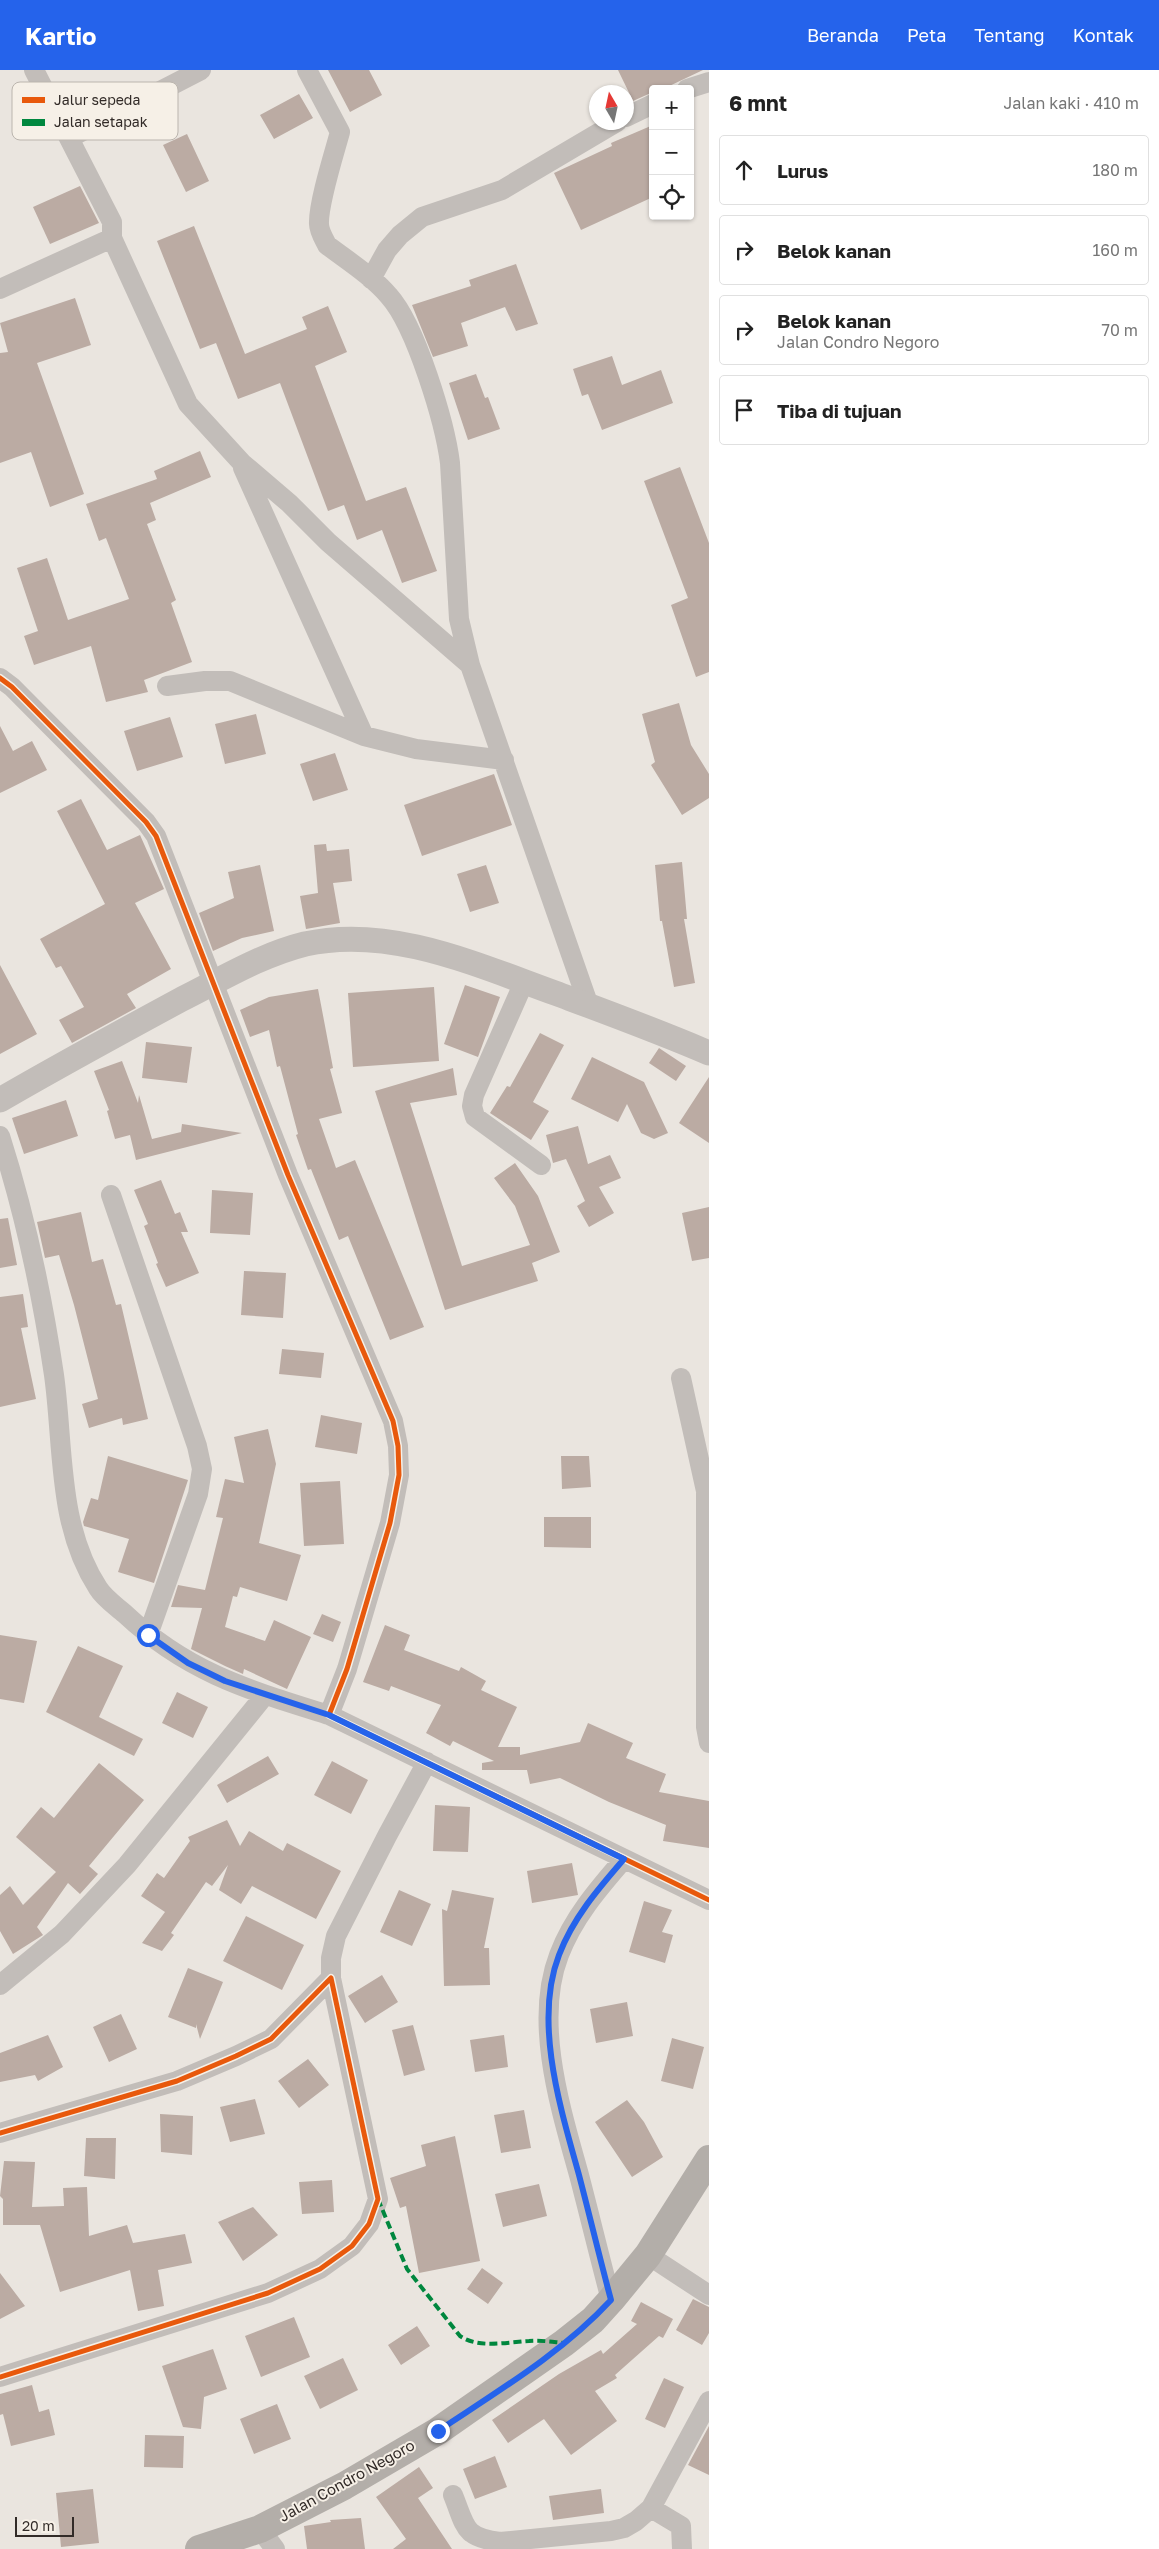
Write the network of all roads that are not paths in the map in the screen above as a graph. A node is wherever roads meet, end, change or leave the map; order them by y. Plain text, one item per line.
1 (34, 70) edge
2 (201, 70) edge
3 (306, 70) edge
4 (40, 82) edge
5 (178, 82) edge
6 (709, 82) edge
7 (694, 87) edge
8 (649, 106) edge
9 (634, 114) edge
10 (603, 130) edge
11 (70, 140) edge
12 (112, 238) junction
13 (371, 279) junction
14 (0, 289) edge
15 (242, 464) junction
16 (470, 666) junction
17 (0, 679) edge
18 (167, 686) dead end
19 (364, 736) junction
20 (504, 760) junction
21 (213, 982) junction
22 (524, 982) junction
23 (589, 1006) junction
24 (709, 1053) edge
25 (0, 1100) edge
26 (0, 1136) edge
27 (541, 1165) dead end
28 (111, 1195) dead end
29 (681, 1378) dead end
30 (148, 1635) junction
31 (265, 1695) junction
32 (329, 1715) junction
33 (709, 1743) edge
34 (427, 1762) junction
35 (624, 1859) junction
36 (709, 1900) edge
37 (331, 1978) junction
38 (0, 1985) edge
39 (0, 2132) edge
40 (709, 2159) edge
41 (648, 2255) junction
42 (709, 2296) edge
43 (611, 2300) junction
44 (0, 2377) edge
45 (709, 2401) edge
46 (453, 2495) dead end
47 (652, 2508) junction
48 (267, 2539) edge
49 (199, 2549) edge
50 (682, 2549) edge

1 - 4 street
2 - 5 street
3 - 13 street
6 - 7 street
8 - 9 street
10 - 13 street
11 - 12 street
12 - 14 street
12 - 15 street
13 - 16 street
15 - 16 street
15 - 19 street
16 - 20 street
17 - 21 street
18 - 19 street
19 - 20 street
20 - 23 street
21 - 22 street
21 - 25 street
21 - 32 street
22 - 23 street
22 - 27 street
23 - 24 street
26 - 30 street
28 - 30 street
29 - 33 street
30 - 31 street
31 - 32 street
31 - 38 street
32 - 34 street
34 - 35 street
34 - 37 street
35 - 36 street
35 - 43 street
37 - 39 street
37 - 44 street
40 - 41 main road, Jalan Condro Negoro
41 - 42 street
41 - 43 main road, Jalan Condro Negoro
43 - 48 main road, Jalan Condro Negoro
45 - 47 street
46 - 47 street
47 - 50 street
48 - 49 main road, Jalan Condro Negoro

